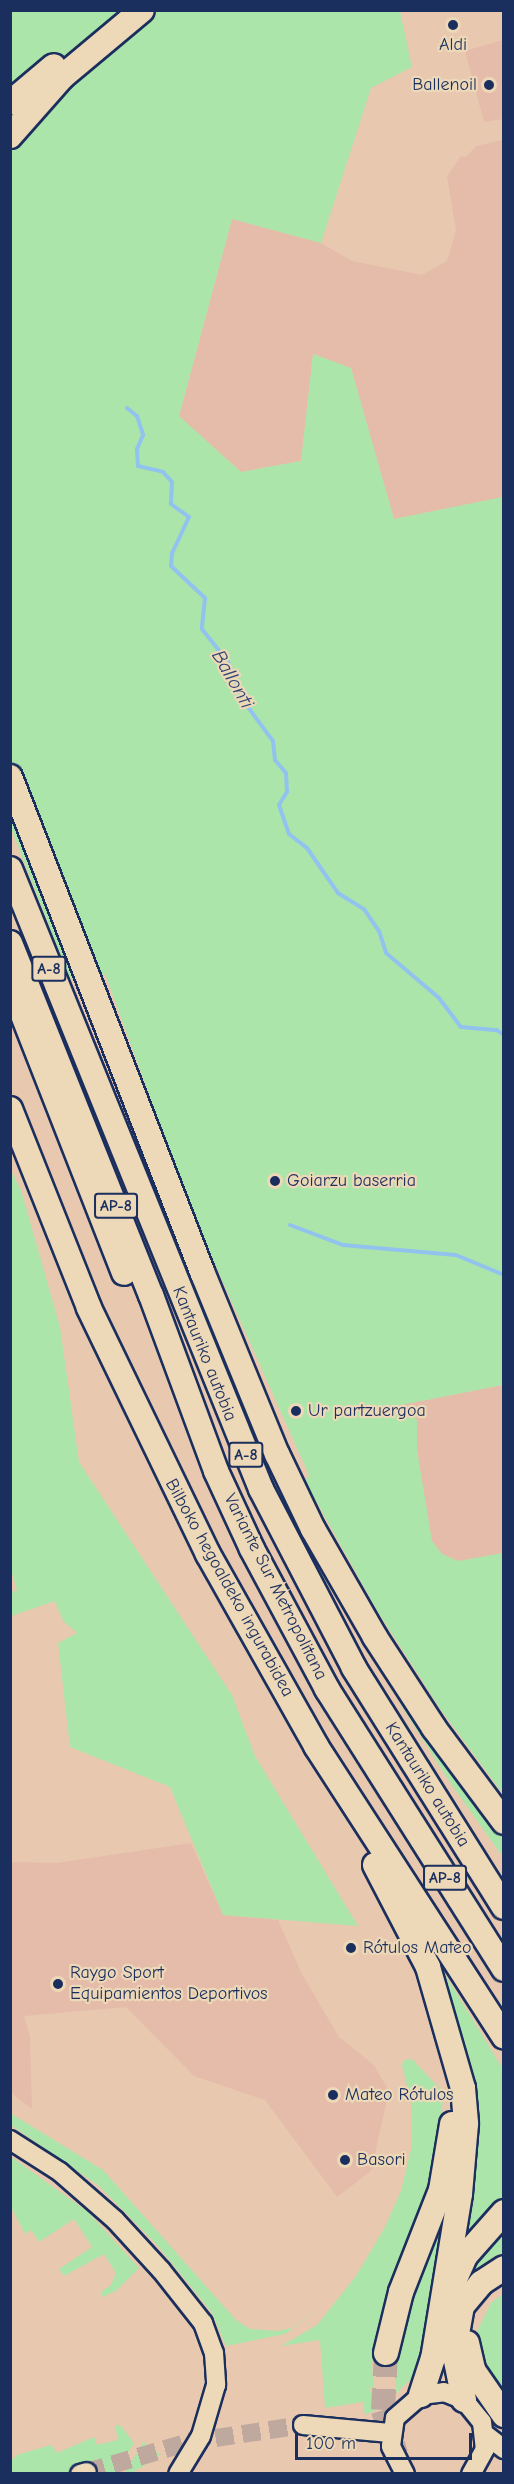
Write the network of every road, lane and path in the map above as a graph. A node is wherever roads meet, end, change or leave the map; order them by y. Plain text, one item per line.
1 (124, 10) edge
2 (142, 10) edge
3 (10, 103) edge
4 (10, 136) edge
5 (10, 777) edge
6 (10, 869) edge
7 (10, 943) edge
8 (10, 984) edge
9 (10, 990) edge
10 (21, 1012) junction
11 (10, 1109) edge
12 (216, 1471) junction
13 (316, 1746) junction
14 (448, 1819) junction
15 (504, 1822) edge
16 (504, 1880) edge
17 (504, 1906) edge
18 (504, 1969) edge
19 (504, 2037) edge
20 (452, 2046) junction
21 (10, 2140) edge
22 (504, 2212) edge
23 (504, 2268) edge
24 (481, 2283) junction
25 (436, 2339) junction
26 (386, 2353) tunnel mouth
27 (421, 2395) junction
28 (464, 2400) junction
29 (504, 2415) edge
30 (303, 2425) tunnel mouth
31 (390, 2433) junction
32 (486, 2435) junction
33 (504, 2449) edge
34 (478, 2473) edge
35 (178, 2474) edge
36 (405, 2474) edge

1 - 3 highway
2 - 4 highway
5 - 15 highway
6 - 14 highway, Kantauriko autobia / A-8
7 - 12 highway, Variante Sur Metropolitana / AP-8
8 - 10 highway
9 - 10 highway
10 - 12 highway
11 - 13 highway, Bilboko hegoaldeko ingurabidea
12 - 18 highway, Variante Sur Metropolitana / AP-8
13 - 19 highway, Bilboko hegoaldeko ingurabidea
13 - 20 highway
14 - 16 highway
14 - 17 highway, Kantauriko autobia / A-8
20 - 25 highway
20 - 26 highway
21 - 35 street
22 - 25 highway
23 - 24 highway
24 - 28 highway
24 - 29 highway
25 - 27 highway
27 - 28 street
27 - 31 street
28 - 32 street
30 - 31 street
31 - 36 street
32 - 33 street
32 - 34 street

